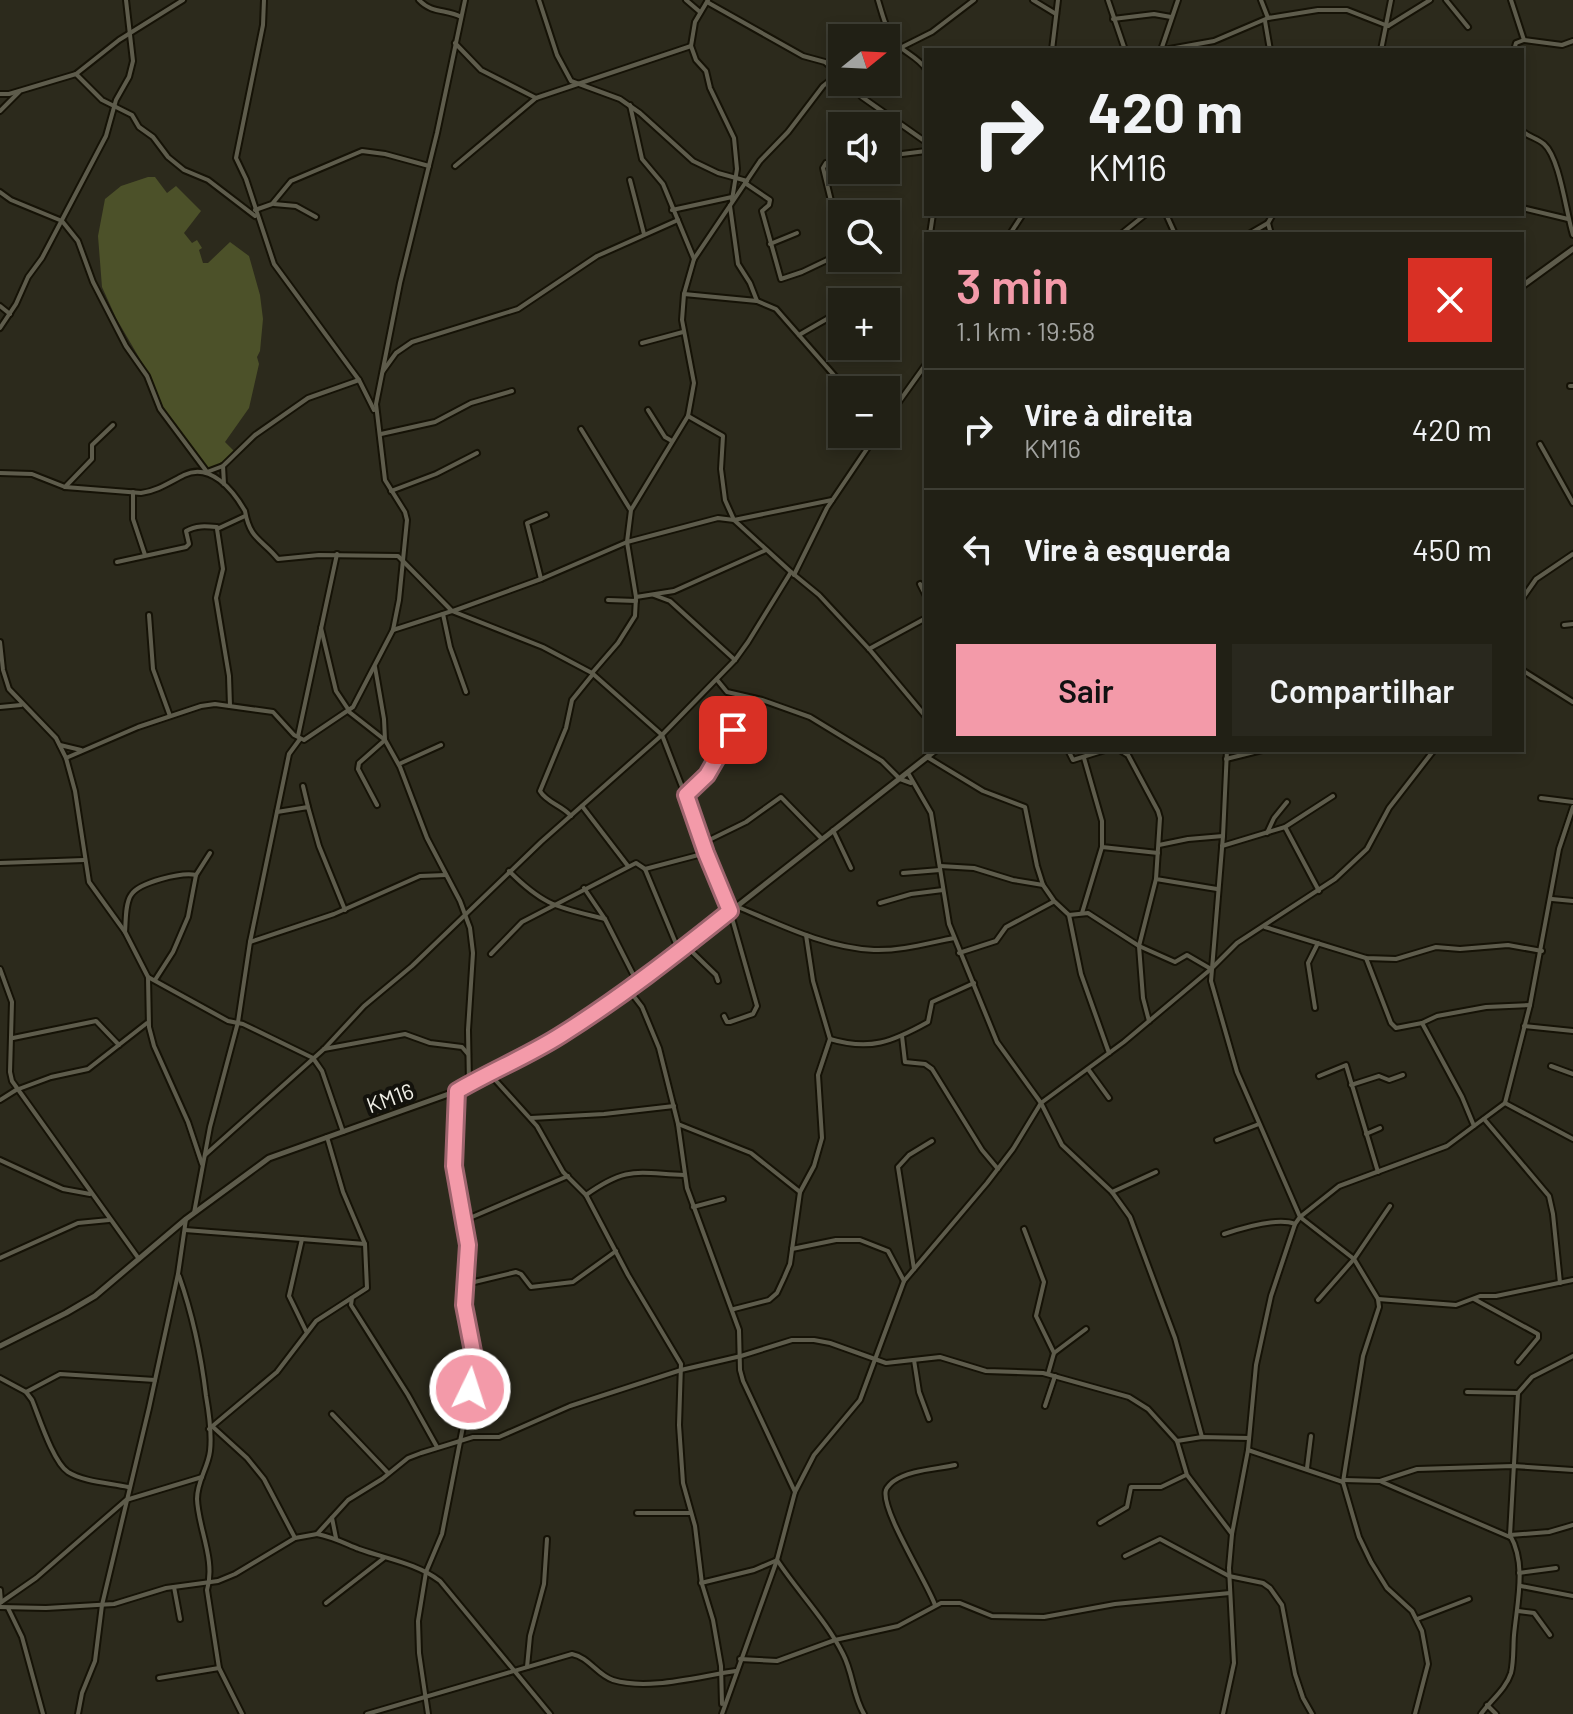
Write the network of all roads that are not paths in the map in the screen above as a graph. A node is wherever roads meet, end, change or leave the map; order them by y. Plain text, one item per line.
1 (126, 0) edge
2 (183, 0) edge
3 (264, 0) edge
4 (419, 0) edge
5 (465, 0) edge
6 (539, 0) edge
7 (686, 0) edge
8 (878, 0) edge
9 (974, 0) edge
10 (1033, 0) edge
11 (1058, 0) edge
12 (1108, 0) edge
13 (1178, 0) edge
14 (1261, 0) edge
15 (1343, 0) edge
16 (1391, 0) edge
17 (1430, 0) edge
18 (1446, 0) edge
19 (1511, 0) edge
20 (707, 1) edge
21 (1347, 10) junction
22 (700, 12) junction
23 (1056, 14) junction
24 (461, 17) junction
25 (1171, 17) junction
26 (1113, 19) junction
27 (1266, 19) junction
28 (1388, 26) junction
29 (1468, 27) dead end
30 (130, 35) junction
31 (1524, 40) junction
32 (1573, 41) edge
33 (455, 43) junction
34 (691, 46) junction
35 (901, 48) junction
36 (1052, 48) edge
37 (1124, 48) edge
38 (1163, 48) edge
39 (1174, 48) edge
40 (1270, 48) edge
41 (1382, 48) edge
42 (1515, 48) edge
43 (828, 65) edge
44 (924, 67) edge
45 (76, 74) junction
46 (577, 84) junction
47 (828, 85) edge
48 (21, 90) junction
49 (0, 94) edge
50 (861, 96) edge
51 (536, 98) junction
52 (630, 105) junction
53 (114, 107) junction
54 (0, 111) edge
55 (1524, 132) edge
56 (924, 141) edge
57 (924, 151) edge
58 (900, 154) edge
59 (828, 163) edge
60 (429, 166) junction
61 (455, 166) dead end
62 (737, 178) junction
63 (630, 180) dead end
64 (746, 182) junction
65 (0, 192) edge
66 (831, 200) edge
67 (731, 201) junction
68 (272, 204) junction
69 (1524, 208) edge
70 (255, 210) junction
71 (672, 210) junction
72 (1144, 216) edge
73 (1272, 216) edge
74 (316, 217) dead end
75 (257, 218) junction
76 (1568, 219) junction
77 (678, 220) junction
78 (62, 221) junction
79 (1268, 223) junction
80 (1125, 232) edge
81 (1252, 232) edge
82 (1270, 232) edge
83 (797, 233) dead end
84 (644, 234) junction
85 (1573, 235) edge
86 (770, 244) junction
87 (1573, 249) edge
88 (694, 259) junction
89 (828, 260) edge
90 (1524, 285) edge
91 (684, 294) junction
92 (757, 301) junction
93 (0, 306) edge
94 (10, 314) junction
95 (828, 318) edge
96 (0, 328) edge
97 (683, 332) junction
98 (799, 335) junction
99 (642, 343) dead end
100 (924, 367) edge
101 (381, 373) junction
102 (835, 376) edge
103 (359, 380) junction
104 (512, 391) dead end
105 (900, 400) edge
106 (648, 410) dead end
107 (375, 412) junction
108 (688, 416) junction
109 (113, 425) dead end
110 (581, 429) dead end
111 (381, 434) junction
112 (672, 441) junction
113 (1540, 444) dead end
114 (867, 448) edge
115 (477, 453) dead end
116 (223, 466) junction
117 (207, 472) junction
118 (0, 473) edge
119 (224, 485) junction
120 (65, 487) junction
121 (391, 491) junction
122 (133, 492) junction
123 (832, 500) junction
124 (1573, 503) edge
125 (631, 510) junction
126 (546, 515) dead end
127 (245, 516) junction
128 (734, 520) junction
129 (217, 527) junction
130 (627, 542) junction
131 (766, 550) junction
132 (337, 554) junction
133 (1573, 554) edge
134 (145, 556) junction
135 (403, 560) junction
136 (117, 562) dead end
137 (792, 574) junction
138 (541, 579) junction
139 (920, 584) dead end
140 (924, 592) edge
141 (654, 595) junction
142 (1524, 596) edge
143 (636, 599) junction
144 (608, 600) dead end
145 (452, 611) junction
146 (443, 614) junction
147 (149, 615) dead end
148 (924, 619) edge
149 (1573, 624) edge
150 (320, 625) junction
151 (1564, 625) dead end
152 (393, 629) junction
153 (0, 642) edge
154 (869, 649) junction
155 (735, 660) junction
156 (375, 667) junction
157 (1524, 671) edge
158 (592, 673) junction
159 (717, 680) junction
160 (466, 692) dead end
161 (755, 699) junction
162 (1573, 702) edge
163 (22, 705) junction
164 (230, 706) junction
165 (0, 707) edge
166 (348, 710) junction
167 (924, 715) edge
168 (170, 716) junction
169 (662, 735) junction
170 (299, 738) junction
171 (385, 740) junction
172 (60, 745) junction
173 (441, 745) dead end
174 (83, 750) junction
175 (933, 752) edge
176 (1069, 752) edge
177 (1100, 752) edge
178 (1123, 752) edge
179 (1227, 752) edge
180 (1254, 752) edge
181 (1432, 752) edge
182 (927, 757) junction
183 (66, 758) junction
184 (1084, 758) junction
185 (1226, 759) junction
186 (399, 764) junction
187 (908, 773) junction
188 (900, 779) junction
189 (913, 784) junction
190 (303, 786) dead end
191 (686, 795) junction
192 (1333, 796) dead end
193 (1541, 798) dead end
194 (1287, 802) dead end
195 (1573, 804) edge
196 (377, 805) dead end
197 (582, 806) junction
198 (308, 807) junction
199 (277, 812) junction
200 (571, 816) junction
201 (1285, 827) junction
202 (833, 830) junction
203 (1267, 834) junction
204 (1223, 836) junction
205 (822, 839) junction
206 (703, 843) junction
207 (1159, 845) junction
208 (1222, 846) junction
209 (1102, 847) junction
210 (210, 853) dead end
211 (706, 853) junction
212 (1158, 853) junction
213 (84, 860) junction
214 (0, 863) edge
215 (628, 866) junction
216 (851, 868) dead end
217 (940, 868) junction
218 (645, 869) junction
219 (509, 871) junction
220 (903, 873) dead end
221 (196, 875) junction
222 (446, 875) junction
223 (1156, 879) junction
224 (1043, 885) junction
225 (583, 888) junction
226 (1217, 889) junction
227 (943, 890) junction
228 (1319, 891) junction
229 (1552, 899) junction
230 (1054, 901) junction
231 (1573, 901) edge
232 (880, 903) dead end
233 (551, 905) junction
234 (736, 906) junction
235 (345, 910) junction
236 (730, 911) junction
237 (1082, 913) junction
238 (465, 915) junction
239 (1069, 915) junction
240 (605, 919) junction
241 (1265, 927) junction
242 (125, 932) junction
243 (806, 935) junction
244 (954, 938) junction
245 (250, 942) junction
246 (1318, 943) junction
247 (686, 946) junction
248 (1139, 946) junction
249 (1542, 951) junction
250 (679, 952) junction
251 (959, 953) junction
252 (491, 954) dead end
253 (1366, 958) junction
254 (0, 969) edge
255 (1211, 969) junction
256 (148, 977) junction
257 (155, 980) junction
258 (3, 981) edge
259 (718, 981) dead end
260 (974, 983) junction
261 (638, 984) junction
262 (629, 990) junction
263 (1530, 1005) junction
264 (1315, 1008) dead end
265 (724, 1016) dead end
266 (1149, 1021) junction
267 (148, 1022) junction
268 (238, 1022) junction
269 (1422, 1023) junction
270 (1524, 1026) junction
271 (141, 1030) junction
272 (1573, 1031) edge
273 (151, 1033) junction
274 (902, 1036) junction
275 (13, 1038) junction
276 (830, 1039) junction
277 (469, 1041) junction
278 (119, 1045) junction
279 (462, 1047) junction
280 (324, 1049) junction
281 (1109, 1053) junction
282 (470, 1056) junction
283 (313, 1058) junction
284 (1551, 1066) dead end
285 (1088, 1069) junction
286 (488, 1072) junction
287 (1573, 1074) edge
288 (1403, 1075) dead end
289 (1319, 1076) dead end
290 (469, 1084) junction
291 (1351, 1085) junction
292 (16, 1090) junction
293 (457, 1091) junction
294 (1109, 1098) dead end
295 (0, 1100) edge
296 (1041, 1103) junction
297 (1505, 1103) junction
298 (674, 1106) junction
299 (531, 1118) junction
300 (1484, 1119) junction
301 (678, 1124) junction
302 (1259, 1124) junction
303 (1474, 1126) junction
304 (1380, 1128) dead end
305 (343, 1132) junction
306 (1366, 1134) junction
307 (1572, 1136) edge
308 (327, 1137) junction
309 (1217, 1140) dead end
310 (932, 1141) dead end
311 (205, 1155) junction
312 (0, 1160) edge
313 (202, 1164) junction
314 (998, 1169) junction
315 (1156, 1172) dead end
316 (1378, 1172) junction
317 (684, 1175) junction
318 (568, 1176) junction
319 (800, 1192) junction
320 (1112, 1192) junction
321 (93, 1195) junction
322 (586, 1195) junction
323 (723, 1199) dead end
324 (1390, 1206) dead end
325 (693, 1207) junction
326 (194, 1213) junction
327 (1300, 1217) junction
328 (186, 1219) junction
329 (111, 1220) junction
330 (465, 1220) junction
331 (1295, 1224) junction
332 (1024, 1229) dead end
333 (185, 1230) junction
334 (1224, 1234) dead end
335 (302, 1239) junction
336 (365, 1244) junction
337 (792, 1249) junction
338 (616, 1251) junction
339 (0, 1258) edge
340 (1354, 1259) junction
341 (140, 1260) junction
342 (914, 1271) junction
343 (178, 1274) junction
344 (1573, 1280) edge
345 (904, 1281) junction
346 (1560, 1283) junction
347 (465, 1284) junction
348 (352, 1297) junction
349 (1378, 1299) junction
350 (1474, 1299) junction
351 (1318, 1300) dead end
352 (342, 1303) junction
353 (351, 1305) junction
354 (734, 1309) junction
355 (1086, 1329) dead end
356 (307, 1333) junction
357 (0, 1346) edge
358 (1054, 1353) junction
359 (741, 1356) junction
360 (1573, 1356) edge
361 (875, 1357) junction
362 (914, 1360) junction
363 (1518, 1362) dead end
364 (681, 1370) junction
365 (1048, 1374) junction
366 (1055, 1376) junction
367 (0, 1378) edge
368 (155, 1380) junction
369 (26, 1392) junction
370 (1467, 1392) dead end
371 (1518, 1393) junction
372 (1045, 1406) dead end
373 (332, 1414) dead end
374 (929, 1419) dead end
375 (463, 1425) junction
376 (211, 1428) junction
377 (1311, 1436) dead end
378 (473, 1437) junction
379 (1202, 1437) junction
380 (1249, 1438) junction
381 (461, 1441) junction
382 (1177, 1441) junction
383 (437, 1447) junction
384 (1248, 1450) junction
385 (955, 1465) dead end
386 (1513, 1466) junction
387 (1307, 1468) junction
388 (1573, 1470) edge
389 (389, 1474) junction
390 (1187, 1475) junction
391 (202, 1477) junction
392 (1344, 1481) junction
393 (1380, 1481) junction
394 (128, 1487) junction
395 (795, 1492) junction
396 (126, 1500) junction
397 (637, 1513) dead end
398 (690, 1513) junction
399 (332, 1518) junction
400 (1100, 1523) dead end
401 (1573, 1525) edge
402 (317, 1534) junction
403 (1232, 1534) junction
404 (1510, 1536) junction
405 (295, 1538) junction
406 (336, 1538) junction
407 (547, 1539) dead end
408 (1125, 1556) dead end
409 (384, 1557) junction
410 (777, 1560) junction
411 (1556, 1568) dead end
412 (426, 1572) junction
413 (1519, 1573) junction
414 (1229, 1576) junction
415 (209, 1583) junction
416 (701, 1583) junction
417 (1521, 1586) junction
418 (174, 1587) junction
419 (0, 1590) edge
420 (1231, 1593) junction
421 (1573, 1596) edge
422 (1469, 1599) dead end
423 (326, 1603) dead end
424 (0, 1604) edge
425 (102, 1605) junction
426 (935, 1605) junction
427 (8, 1608) junction
428 (1518, 1611) junction
429 (180, 1619) dead end
430 (1417, 1619) junction
431 (1550, 1635) dead end
432 (835, 1640) junction
433 (740, 1659) junction
434 (527, 1667) junction
435 (219, 1668) junction
436 (512, 1671) junction
437 (736, 1671) junction
438 (721, 1673) junction
439 (159, 1678) dead end
440 (426, 1697) junction
441 (1487, 1705) junction
442 (722, 1712) edge
443 (43, 1714) edge
444 (78, 1714) edge
445 (242, 1714) edge
446 (367, 1714) edge
447 (428, 1714) edge
448 (550, 1714) edge
449 (864, 1714) edge
450 (1223, 1714) edge
451 (1312, 1714) edge
452 (1415, 1714) edge
453 (1481, 1714) edge
454 (1496, 1714) edge

1 - 30 street
2 - 30 street
3 - 70 street
4 - 24 street
5 - 24 street
6 - 46 street
7 - 22 street
8 - 35 street
9 - 35 street
10 - 23 street
11 - 23 street
12 - 26 street
13 - 25 street
14 - 27 street
15 - 21 street
16 - 28 street
17 - 28 street
18 - 29 street
19 - 31 street
20 - 22 street
20 - 43 street
21 - 27 street
21 - 28 street
22 - 34 street
23 - 36 street
24 - 33 street
25 - 26 street
25 - 38 street
26 - 37 street
27 - 39 street
27 - 40 street
28 - 41 street
30 - 45 street
30 - 53 street
31 - 32 street
31 - 42 street
33 - 51 street
33 - 60 street
34 - 46 street
34 - 62 street
35 - 44 street
45 - 48 street
45 - 53 street
46 - 51 street
46 - 52 street
47 - 64 street
48 - 49 street
48 - 54 street
50 - 56 street
51 - 61 street
52 - 62 street
52 - 71 street
53 - 75 street
53 - 78 street
55 - 76 street
57 - 58 street
59 - 66 street
60 - 68 street
60 - 101 street
62 - 64 street
62 - 67 street
63 - 84 street
64 - 67 street
64 - 86 street
65 - 78 street
67 - 71 street
67 - 88 street
67 - 92 street
68 - 70 street
68 - 74 street
69 - 76 street
70 - 75 street
71 - 77 street
72 - 80 street
73 - 79 street
75 - 103 street
76 - 85 street
77 - 84 street
77 - 88 street
78 - 94 street
78 - 117 street
79 - 81 street
79 - 82 street
83 - 86 street
84 - 101 street
86 - 89 street
87 - 90 street
88 - 91 street
91 - 92 street
91 - 97 street
92 - 98 street
93 - 94 street
94 - 96 street
95 - 98 street
97 - 99 street
97 - 108 street
98 - 102 street
100 - 105 street
101 - 107 street
103 - 107 street
103 - 116 street
104 - 111 street
106 - 112 street
107 - 111 street
108 - 112 street
108 - 128 street
109 - 120 street
110 - 125 street
111 - 121 street
112 - 125 street
113 - 124 street
114 - 123 street
115 - 121 street
116 - 117 street
116 - 119 street
117 - 119 street
117 - 122 street
118 - 120 street
119 - 127 street
120 - 122 street
121 - 135 street
122 - 134 street
123 - 128 street
123 - 137 street
125 - 130 street
126 - 138 street
127 - 129 street
127 - 132 street
128 - 130 street
128 - 131 street
129 - 134 street
129 - 164 street
130 - 138 street
130 - 143 street
131 - 137 street
131 - 141 street
132 - 135 street
132 - 150 street
133 - 142 street
134 - 136 street
135 - 145 street
135 - 152 street
137 - 154 street
137 - 155 street
138 - 145 street
139 - 140 street
141 - 143 street
141 - 155 street
143 - 144 street
143 - 158 street
145 - 146 street
145 - 152 street
145 - 158 street
146 - 152 street
146 - 160 street
147 - 168 street
148 - 154 street
149 - 151 street
150 - 166 street
150 - 170 street
152 - 156 street
153 - 163 street
154 - 167 street
155 - 159 street
156 - 166 street
156 - 171 street
157 - 162 street
158 - 169 street
158 - 200 street
159 - 161 street
159 - 169 street
161 - 188 street
161 - 191 street
163 - 165 street
163 - 172 street
164 - 168 street
164 - 170 street
166 - 170 street
166 - 171 street
168 - 174 street
169 - 191 street
169 - 197 street
170 - 199 street
171 - 186 street
171 - 196 street
172 - 174 street
172 - 183 street
173 - 186 street
174 - 183 street
175 - 182 street, KM16
176 - 184 street
177 - 184 street
178 - 207 street
179 - 185 street
180 - 185 street
181 - 228 street
182 - 187 street, KM16
182 - 224 street
183 - 213 street
184 - 209 street
185 - 204 street
186 - 222 street
187 - 188 street, KM16
187 - 189 street
188 - 189 street
188 - 202 street, KM16
189 - 217 street
190 - 198 street
191 - 206 street
192 - 201 street
193 - 195 street
194 - 203 street
195 - 229 street
197 - 200 street
197 - 215 street
198 - 199 street
198 - 235 street
199 - 245 street
200 - 219 street
201 - 203 street
201 - 228 street
202 - 205 street, KM16
202 - 216 street
203 - 208 street
204 - 207 street
204 - 208 street
205 - 206 street
205 - 234 street, KM16
206 - 211 street
207 - 212 street
208 - 226 street
209 - 212 street
209 - 237 street
210 - 221 street
211 - 218 street
211 - 236 street
212 - 223 street
213 - 214 street
213 - 242 street
215 - 218 street
215 - 225 street
217 - 220 street
217 - 224 street
217 - 227 street
218 - 250 street
219 - 233 street
219 - 238 street
221 - 242 street
221 - 257 street
222 - 235 street
222 - 238 street
223 - 226 street
223 - 248 street
224 - 230 street
225 - 233 street
225 - 240 street
226 - 255 street
227 - 232 street
227 - 244 street
228 - 241 street
229 - 231 street
229 - 249 street
230 - 239 street
230 - 251 street
233 - 240 street
233 - 252 street
234 - 236 street, KM16
234 - 243 street
235 - 245 street
236 - 247 street, KM16
236 - 265 street
237 - 239 street
237 - 248 street
238 - 277 street
238 - 280 street
239 - 281 street
240 - 261 street
241 - 246 street
241 - 255 street
242 - 256 street
243 - 244 street
243 - 276 street
244 - 251 street
245 - 268 street
246 - 253 street
246 - 264 street
247 - 250 street, KM16
247 - 259 street
248 - 255 street
248 - 266 street
249 - 253 street
249 - 263 street
250 - 261 street, KM16
251 - 260 street
253 - 269 street
254 - 258 street
255 - 266 street
255 - 302 street
256 - 257 street
256 - 267 street
257 - 268 street
258 - 275 street
260 - 274 street
260 - 296 street
261 - 262 street, KM16
262 - 286 street, KM16
262 - 298 street
263 - 269 street
263 - 270 street
266 - 281 street
267 - 271 street
267 - 273 street
268 - 283 street
268 - 311 street
269 - 303 street
270 - 272 street
270 - 297 street
271 - 273 street
271 - 278 street
273 - 313 street
274 - 276 street
274 - 314 street
275 - 278 street
275 - 292 street
276 - 319 street
277 - 279 street
277 - 282 street
278 - 292 street
279 - 280 street
279 - 282 street
280 - 283 street
281 - 285 street
282 - 290 street
283 - 305 street
283 - 311 street
284 - 287 street
285 - 294 street
285 - 296 street
286 - 290 street, KM16
286 - 299 street
288 - 291 street
289 - 291 street
290 - 293 street, KM16
291 - 306 street
292 - 295 street
292 - 321 street
293 - 305 street, KM16
293 - 330 street
296 - 314 street
296 - 320 street
297 - 300 street
297 - 307 street
298 - 299 street
298 - 301 street
299 - 318 street
300 - 303 street
300 - 346 street
301 - 317 street
301 - 319 street
302 - 309 street
302 - 327 street
303 - 316 street
304 - 306 street
305 - 308 street, KM16
306 - 316 street
308 - 326 street, KM16
308 - 336 street
310 - 342 street
311 - 313 street
312 - 321 street
313 - 326 street
314 - 342 street
315 - 320 street
316 - 327 street
317 - 322 street
317 - 325 street
318 - 322 street
318 - 330 street
319 - 337 street
320 - 379 street
321 - 329 street
322 - 338 street
323 - 325 street
324 - 340 street
325 - 354 street
326 - 328 street, KM16
327 - 331 street
327 - 340 street
328 - 333 street
328 - 341 street, KM16
329 - 339 street
329 - 341 street
330 - 347 street
331 - 334 street
331 - 380 street
332 - 358 street
333 - 335 street
333 - 343 street
335 - 336 street
335 - 356 street
336 - 348 street
337 - 345 street
337 - 354 street
338 - 347 street
338 - 364 street
340 - 349 street
340 - 351 street
341 - 357 street, KM16
342 - 345 street
343 - 368 street
343 - 376 street
344 - 346 street
345 - 361 street
346 - 350 street
347 - 375 street
348 - 352 street
348 - 353 street
349 - 350 street
349 - 392 street
350 - 363 street
352 - 353 street
352 - 356 street
353 - 383 street
354 - 359 street
355 - 358 street
356 - 376 street
358 - 365 street
359 - 361 street
359 - 364 street
359 - 395 street
360 - 371 street
361 - 362 street
361 - 395 street
362 - 365 street
362 - 374 street
364 - 378 street
364 - 398 street
365 - 366 street
366 - 372 street
366 - 382 street
367 - 369 street
368 - 369 street
368 - 394 street
369 - 394 street
370 - 371 street
371 - 386 street
373 - 389 street
375 - 378 street
375 - 381 street
376 - 391 street
376 - 405 street
377 - 387 street
378 - 381 street
379 - 380 street
379 - 382 street
380 - 384 street
381 - 383 street
381 - 412 street
382 - 390 street
383 - 389 street
384 - 387 street
384 - 403 street
385 - 426 street
386 - 388 street
386 - 393 street
386 - 404 street
387 - 392 street
389 - 399 street
390 - 400 street
390 - 403 street
391 - 396 street
391 - 415 street
392 - 393 street
392 - 430 street
393 - 404 street
394 - 396 street
395 - 410 street
396 - 424 street
396 - 425 street
397 - 398 street
398 - 416 street
399 - 402 street
399 - 406 street
401 - 404 street
402 - 405 street
402 - 406 street
403 - 414 street
404 - 413 street
405 - 415 street
406 - 409 street
407 - 434 street
408 - 414 street
409 - 412 street
409 - 423 street
410 - 416 street
410 - 432 street
410 - 433 street
411 - 413 street
412 - 436 street
412 - 440 street
413 - 417 street
414 - 420 street
414 - 451 street
415 - 418 street
415 - 435 street
416 - 438 street
417 - 421 street
417 - 428 street
418 - 425 street
418 - 429 street
419 - 424 street
420 - 426 street
420 - 450 street
422 - 430 street
424 - 427 street
425 - 427 street
425 - 444 street
426 - 432 street
427 - 443 street
428 - 431 street
428 - 441 street
430 - 452 street
432 - 433 street
432 - 449 street
433 - 437 street
434 - 436 street
434 - 438 street
435 - 439 street
435 - 445 street
436 - 440 street
436 - 448 street
437 - 438 street
437 - 442 street
438 - 442 street
440 - 446 street
440 - 447 street
441 - 453 street
441 - 454 street

